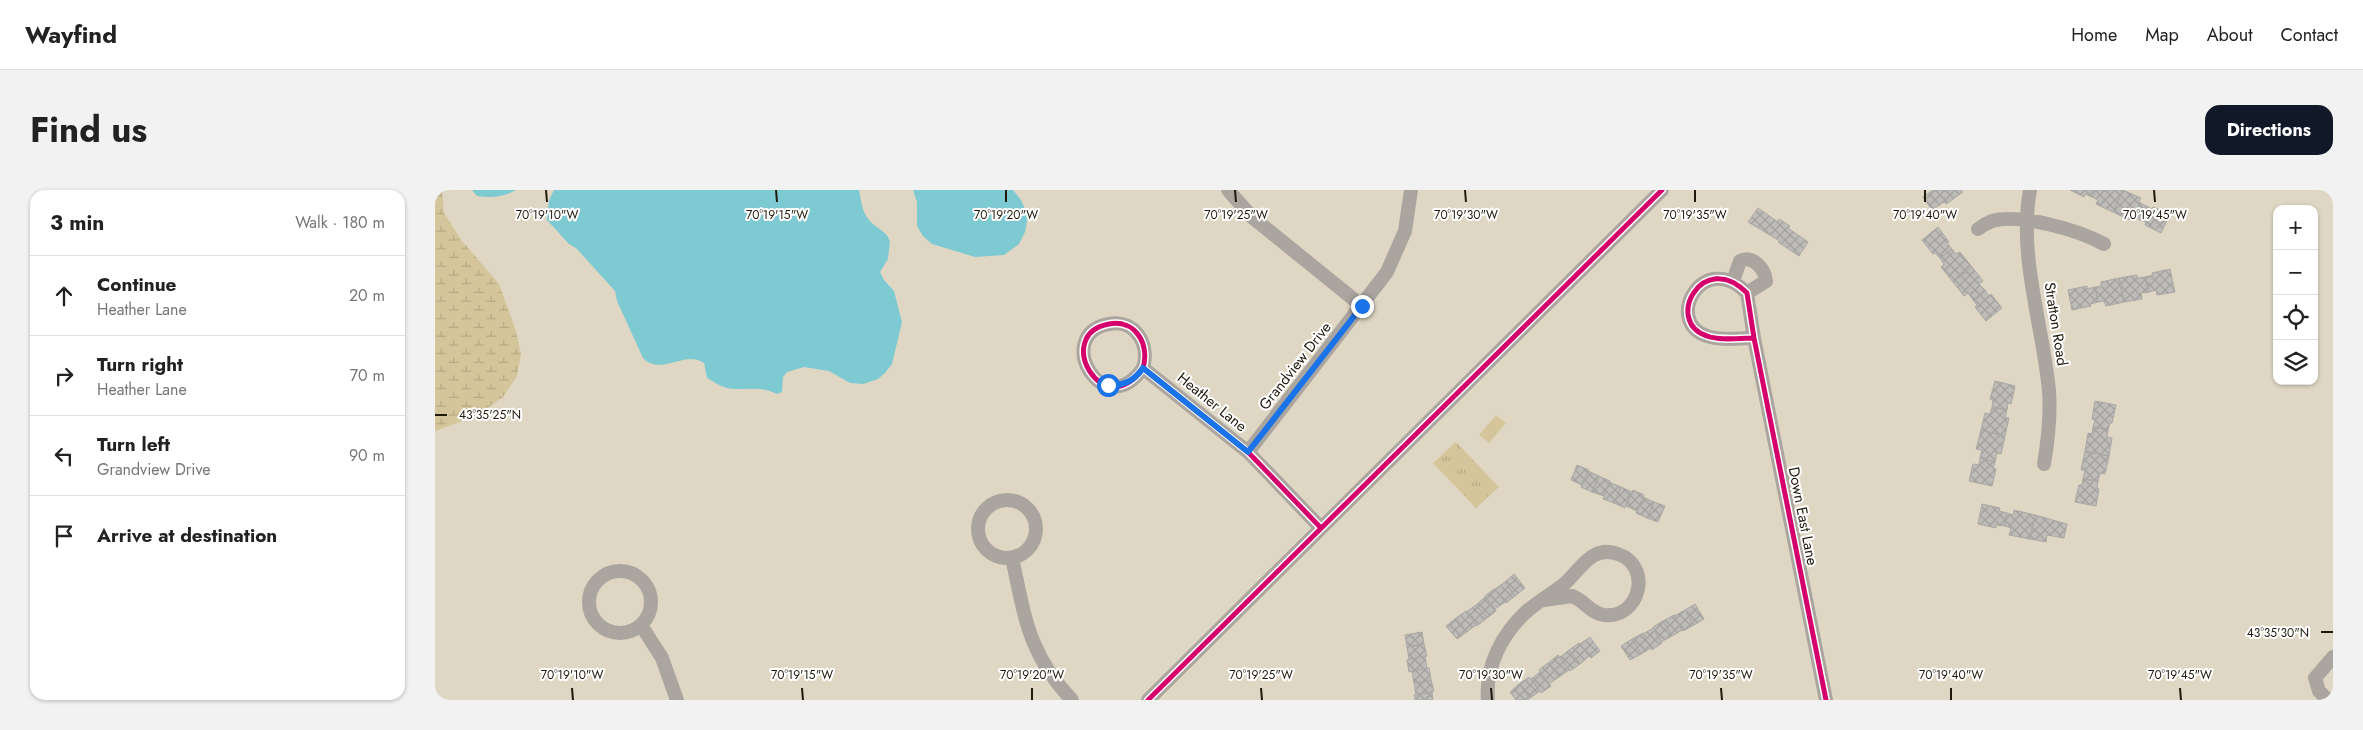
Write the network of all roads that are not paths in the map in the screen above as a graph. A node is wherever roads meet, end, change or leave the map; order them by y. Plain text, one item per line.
1 (1228, 190) edge
2 (1411, 190) edge
3 (1662, 190) edge
4 (2030, 190) edge
5 (2027, 222) junction
6 (1978, 228) dead end
7 (2104, 244) dead end
8 (1733, 281) junction
9 (1747, 293) junction
10 (1362, 306) junction
11 (1753, 338) junction
12 (1143, 368) junction
13 (1248, 452) junction
14 (2045, 464) dead end
15 (1321, 528) junction
16 (1012, 558) junction
17 (1544, 600) junction
18 (641, 625) junction
19 (2333, 657) edge
20 (677, 700) edge
21 (1072, 700) edge
22 (1148, 700) edge
23 (1488, 700) edge
24 (1826, 700) edge
25 (2328, 700) edge

1 - 10 street
2 - 10 street, Grandview Drive
3 - 15 street
4 - 5 street, Stratton Road
5 - 6 street
5 - 7 street
5 - 14 street, Stratton Road
8 - 9 street
8 - 9 street
8 - 11 street
9 - 11 street, Down East Lane
10 - 13 street, Grandview Drive
11 - 24 street, Down East Lane
12 - 12 street
12 - 13 street, Heather Lane
13 - 15 street, Heather Lane
15 - 22 street
16 - 16 street
16 - 21 street
17 - 17 street
17 - 23 street
18 - 18 street
18 - 20 street
19 - 25 street

